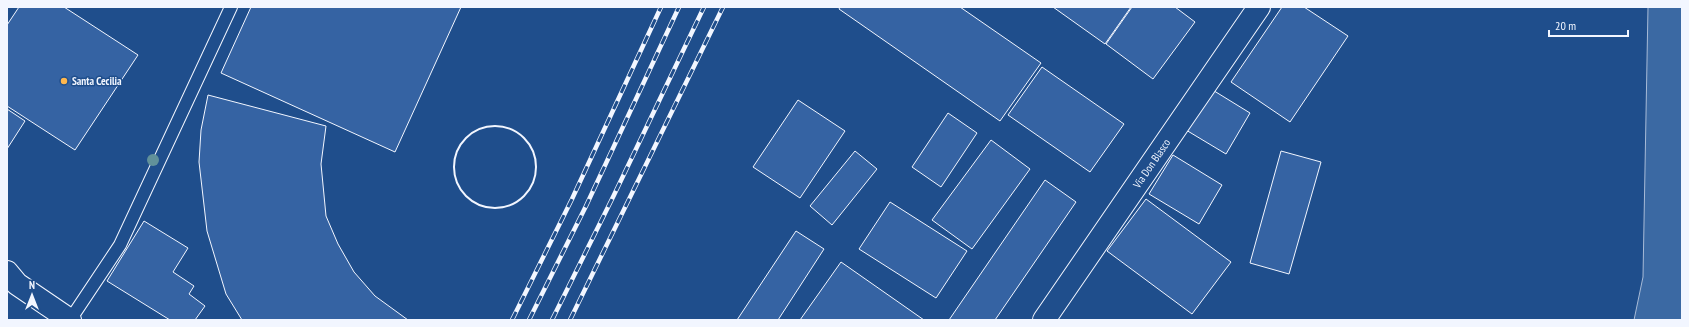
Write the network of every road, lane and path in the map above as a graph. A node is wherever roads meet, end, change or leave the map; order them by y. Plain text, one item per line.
1 (231, 7) edge
2 (1259, 7) edge
3 (10, 279) edge
4 (70, 320) edge
5 (1044, 320) edge

1 - 4 lane
2 - 5 street, Via Don Blasco
3 - 4 street

